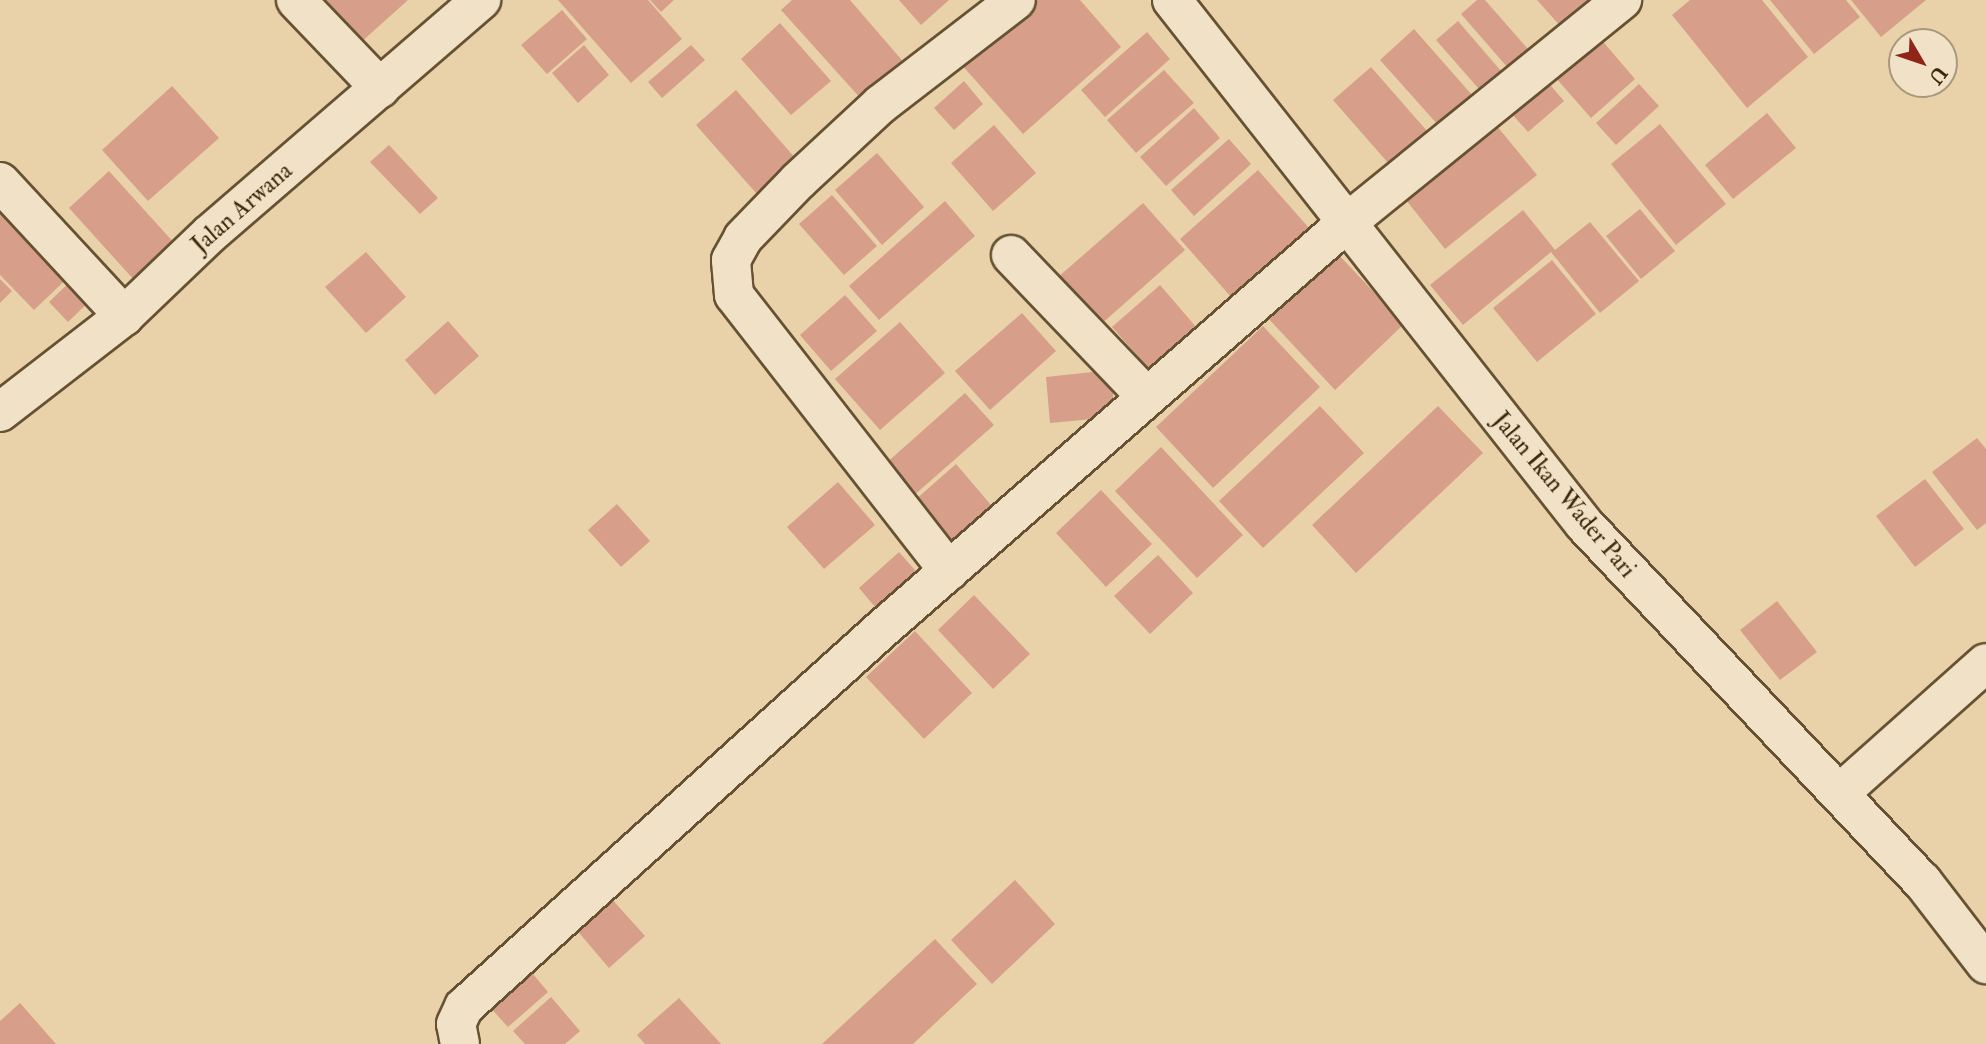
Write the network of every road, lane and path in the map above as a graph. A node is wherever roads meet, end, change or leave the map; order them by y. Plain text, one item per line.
1 (296, 0) edge
2 (481, 0) edge
3 (1016, 0) edge
4 (1171, 0) edge
5 (1622, 0) edge
6 (380, 88) junction
7 (0, 182) edge
8 (1344, 225) junction
9 (1011, 255) dead end
10 (124, 316) junction
11 (1145, 395) junction
12 (0, 412) edge
13 (949, 571) junction
14 (1986, 663) edge
15 (1839, 793) junction
16 (1986, 964) edge
17 (460, 1044) edge

1 - 6 street
2 - 6 street, Jalan Arwana
3 - 13 street
4 - 8 street, Jalan Ikan Wader Pari
5 - 8 street
6 - 10 street, Jalan Arwana
7 - 10 street
8 - 11 street
8 - 15 street, Jalan Ikan Wader Pari
9 - 11 street
10 - 12 street, Jalan Arwana
11 - 13 street
13 - 17 street
14 - 15 street
15 - 16 street, Jalan Ikan Wader Pari

